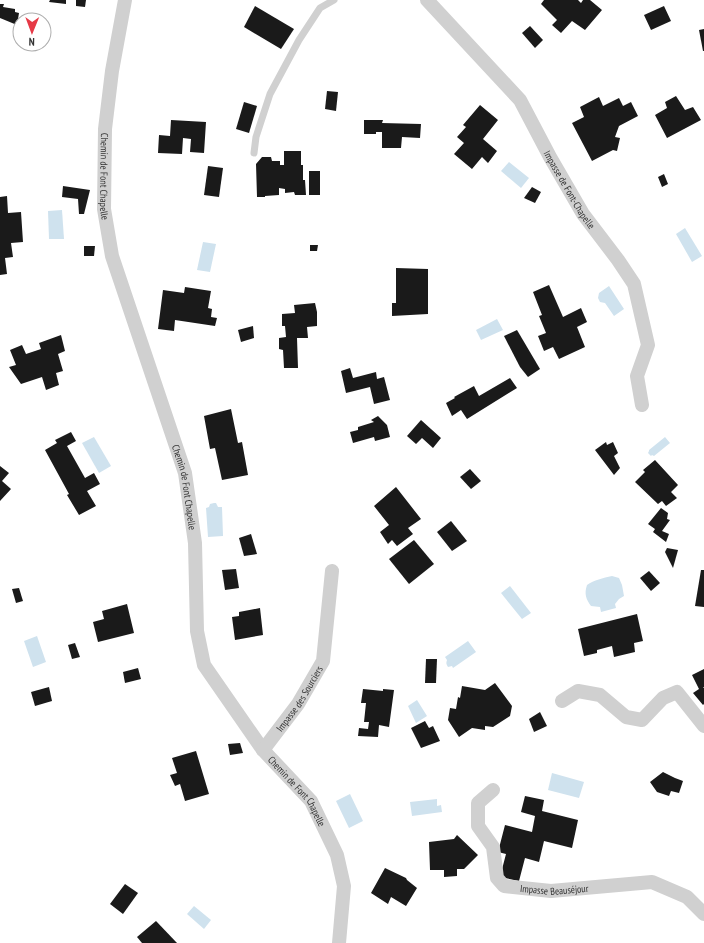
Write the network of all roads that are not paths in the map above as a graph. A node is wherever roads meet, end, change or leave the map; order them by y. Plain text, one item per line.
1 (125, 0) edge
2 (334, 0) edge
3 (427, 0) edge
4 (254, 153) dead end
5 (642, 404) dead end
6 (332, 571) dead end
7 (562, 701) dead end
8 (704, 726) edge
9 (263, 750) junction
10 (493, 790) dead end
11 (704, 914) edge
12 (339, 943) edge

1 - 9 street, Chemin de Font Chapelle
2 - 4 lane
3 - 5 street, Impasse de Font-Chapelle
6 - 9 street, Impasse des Sourciers
7 - 8 street
9 - 12 street, Chemin de Font Chapelle
10 - 11 street, Impasse Beauséjour

